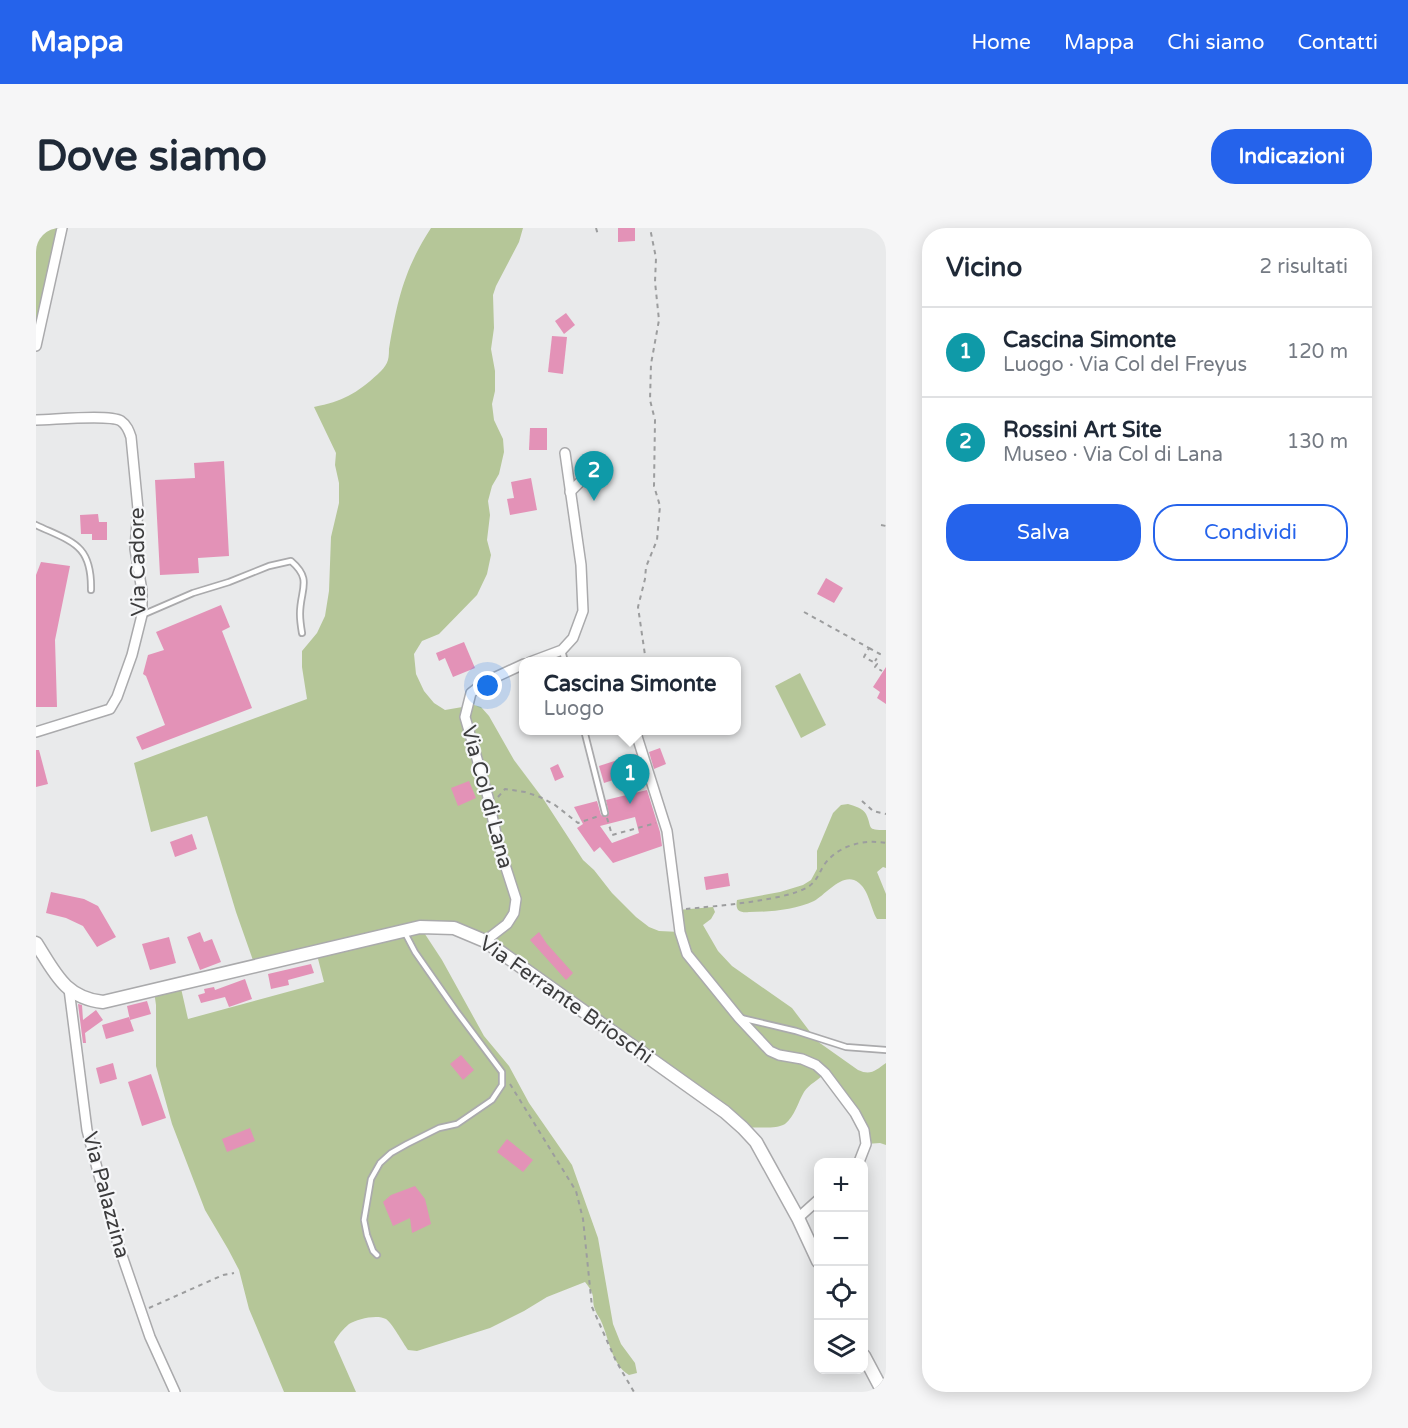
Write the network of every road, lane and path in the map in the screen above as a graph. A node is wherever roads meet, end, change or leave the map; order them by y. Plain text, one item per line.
1 (62, 228) edge
2 (596, 228) edge
3 (650, 228) edge
4 (598, 235) dead end
5 (36, 346) edge
6 (36, 420) edge
7 (565, 453) dead end
8 (579, 483) dead end
9 (570, 492) junction
10 (36, 525) edge
11 (882, 525) dead end
12 (886, 526) edge
13 (91, 590) dead end
14 (804, 612) dead end
15 (142, 615) junction
16 (302, 633) dead end
17 (869, 648) junction
18 (562, 650) junction
19 (543, 657) edge
20 (564, 657) edge
21 (645, 657) edge
22 (875, 662) junction
23 (519, 666) edge
24 (882, 671) dead end
25 (36, 732) edge
26 (585, 735) edge
27 (636, 735) edge
28 (862, 801) dead end
29 (605, 813) junction
30 (886, 814) edge
31 (492, 821) junction
32 (664, 821) junction
33 (886, 843) edge
34 (678, 910) junction
35 (403, 931) junction
36 (485, 941) junction
37 (36, 943) edge
38 (69, 989) junction
39 (739, 1018) junction
40 (886, 1050) edge
41 (502, 1072) junction
42 (861, 1158) edge
43 (814, 1204) edge
44 (798, 1218) junction
45 (814, 1251) edge
46 (376, 1255) dead end
47 (234, 1273) dead end
48 (140, 1308) junction
49 (868, 1364) edge
50 (175, 1392) edge
51 (634, 1392) edge
52 (883, 1392) edge

1 - 5 street
2 - 4 path
3 - 21 path
6 - 15 street, Via Cadore
7 - 9 street
8 - 9 street
9 - 18 street
10 - 13 lane
11 - 12 path
14 - 17 path
15 - 16 lane
15 - 25 street, Via Cadore
17 - 22 path
17 - 22 path
18 - 19 street
18 - 20 lane
22 - 24 path
23 - 31 street, Via Col di Lana
26 - 29 lane
27 - 32 street
28 - 30 path
29 - 31 path
29 - 32 path
31 - 36 street, Via Col di Lana
32 - 34 street
33 - 34 path
34 - 39 street
35 - 36 street, Via Ferrante Brioschi
35 - 38 street, Via Ferrante Brioschi
35 - 41 lane
36 - 44 street, Via Ferrante Brioschi
37 - 38 street, Via Ferrante Brioschi
38 - 48 street, Via Palazzina
39 - 40 lane
39 - 42 street
41 - 46 lane
41 - 51 path
43 - 44 street
44 - 45 street, Via Ferrante Brioschi
47 - 48 path
48 - 50 street, Via Palazzina
49 - 52 street

